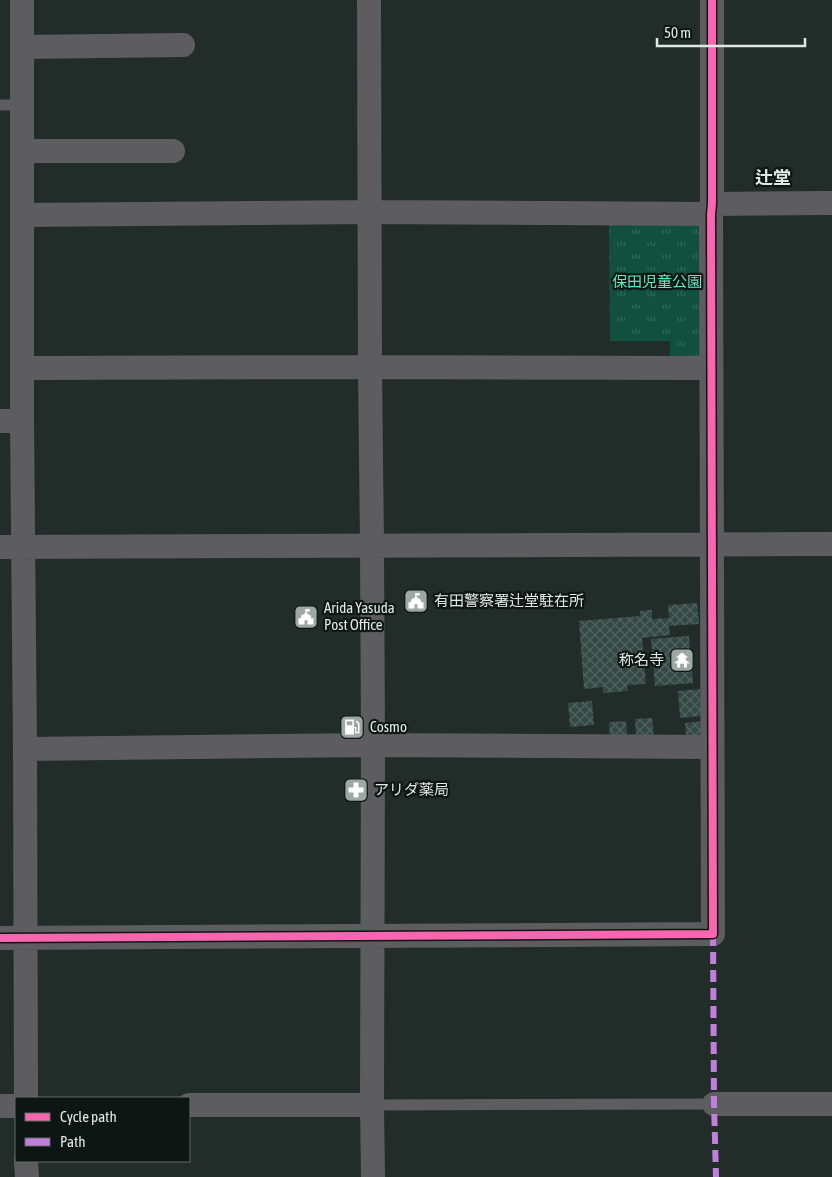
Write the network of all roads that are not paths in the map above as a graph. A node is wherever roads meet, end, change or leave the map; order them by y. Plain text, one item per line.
1 (22, 0) edge
2 (369, 0) edge
3 (712, 0) edge
4 (183, 46) dead end
5 (22, 47) junction
6 (11, 105) edge
7 (22, 151) junction
8 (174, 151) dead end
9 (832, 203) edge
10 (712, 209) junction
11 (370, 212) junction
12 (23, 215) junction
13 (370, 367) junction
14 (23, 368) junction
15 (712, 368) junction
16 (11, 421) edge
17 (712, 544) junction
18 (832, 544) edge
19 (372, 545) junction
20 (0, 547) edge
21 (24, 547) junction
22 (373, 745) junction
23 (712, 747) junction
24 (26, 749) junction
25 (372, 935) junction
26 (0, 938) edge
27 (26, 938) junction
28 (26, 1097) edge
29 (714, 1104) joint
30 (832, 1104) edge
31 (190, 1105) edge
32 (372, 1105) junction
33 (0, 1106) edge
34 (15, 1106) edge
35 (26, 1162) edge
36 (27, 1177) edge
37 (373, 1177) edge

1 - 5 street
2 - 11 street
3 - 10 street
4 - 5 street
5 - 6 street
6 - 7 street
7 - 8 street
7 - 12 street
9 - 10 street
10 - 11 street
10 - 15 street
11 - 12 street
11 - 13 street
12 - 14 street
13 - 14 street
13 - 15 street
13 - 19 street
14 - 16 street
15 - 17 street
16 - 21 street
17 - 18 street
17 - 19 street
17 - 23 street
19 - 21 street
19 - 22 street
20 - 21 street
21 - 24 street
22 - 23 street
22 - 24 street
22 - 25 street
23 - 25 street
24 - 27 street
25 - 27 street
25 - 32 street
26 - 27 street
27 - 28 street
29 - 30 street
29 - 32 lane
31 - 32 street
32 - 37 street
33 - 34 street
35 - 36 street

